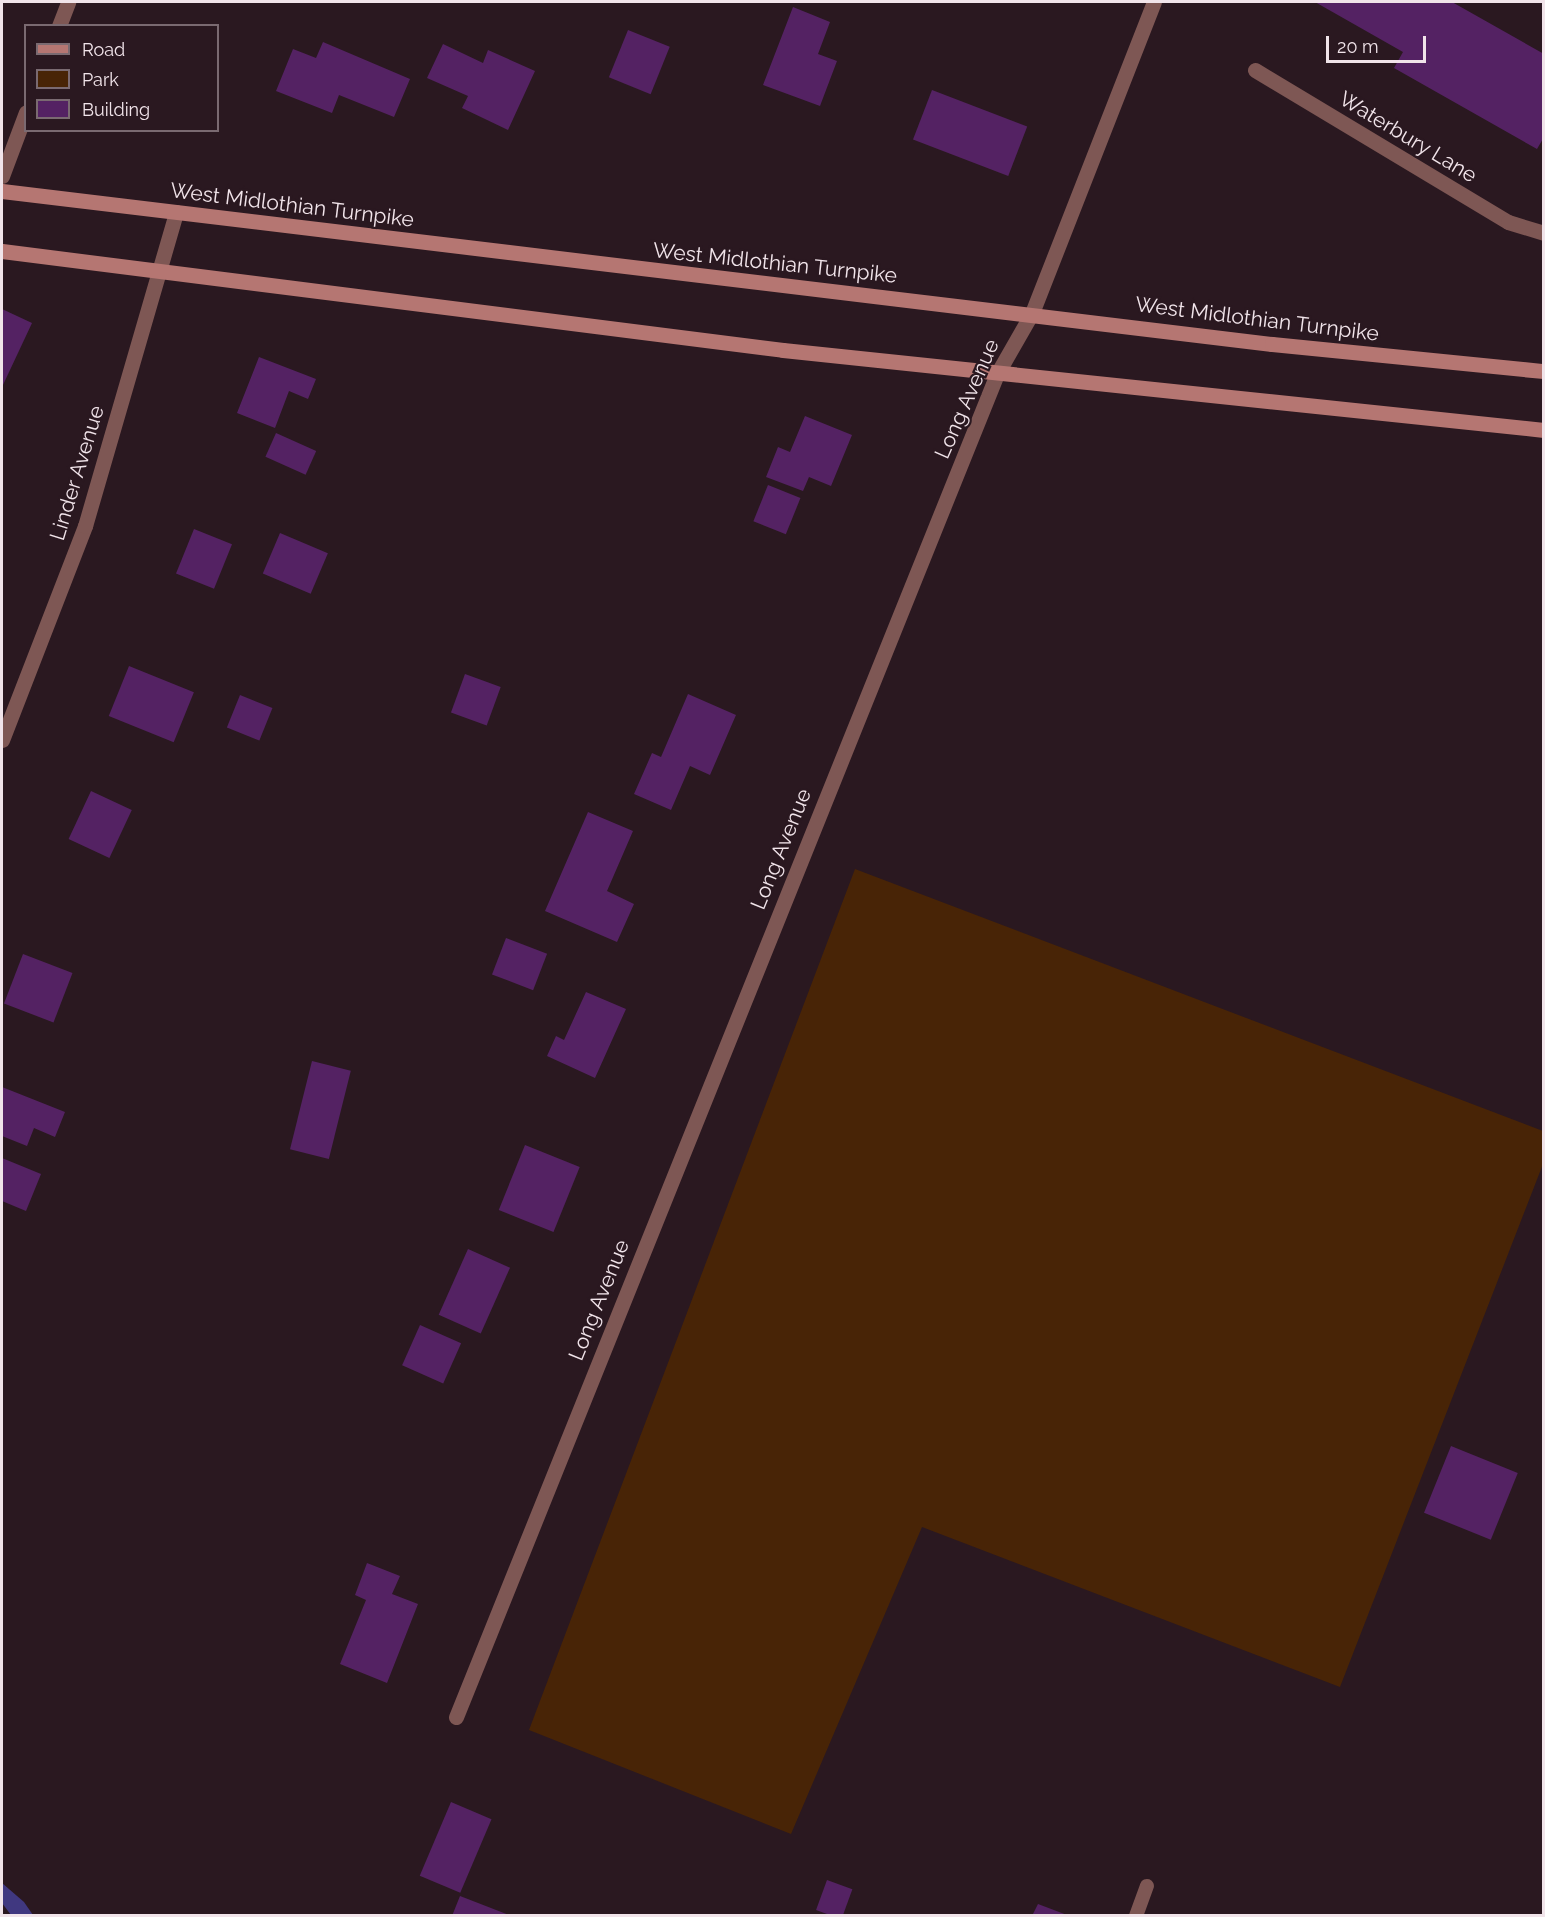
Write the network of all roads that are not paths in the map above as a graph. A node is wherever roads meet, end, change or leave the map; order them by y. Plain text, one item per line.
1 (68, 2) edge
2 (1154, 2) edge
3 (59, 24) edge
4 (1255, 70) dead end
5 (24, 117) edge
6 (2, 176) edge
7 (2, 191) edge
8 (176, 212) junction
9 (1544, 233) edge
10 (2, 251) edge
11 (159, 270) junction
12 (1032, 313) junction
13 (1544, 371) edge
14 (997, 374) junction
15 (1544, 430) edge
16 (2, 740) edge
17 (456, 1716) dead end
18 (1147, 1886) dead end
19 (1136, 1916) edge

1 - 3 street
2 - 12 street, Long Avenue
4 - 9 street, Waterbury Lane
5 - 6 street
7 - 8 main road, West Midlothian Turnpike
8 - 11 street, Linder Avenue
8 - 12 main road, West Midlothian Turnpike
10 - 11 main road
11 - 14 main road
11 - 16 street, Linder Avenue
12 - 13 main road, West Midlothian Turnpike
12 - 14 street, Long Avenue
14 - 15 main road
14 - 17 street, Long Avenue
18 - 19 lane

